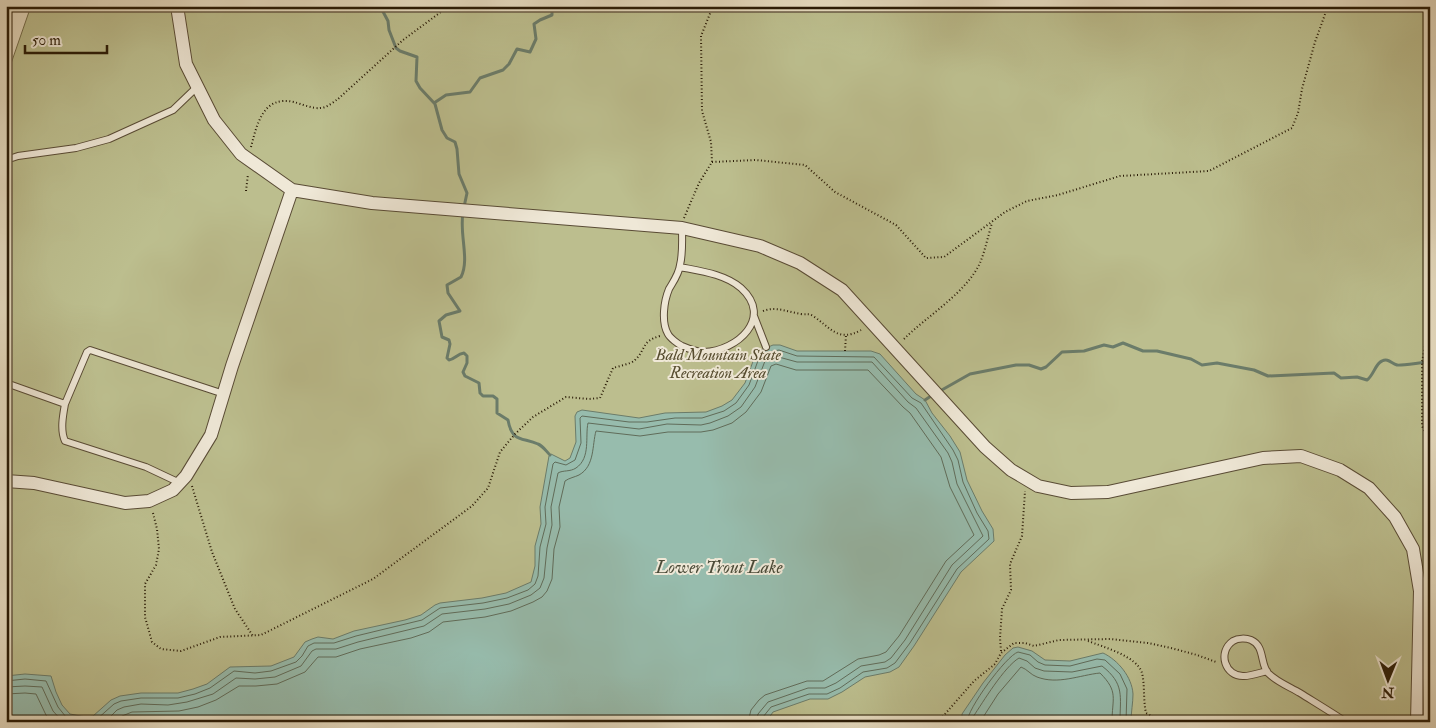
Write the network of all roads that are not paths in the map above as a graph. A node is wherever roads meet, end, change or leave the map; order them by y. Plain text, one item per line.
1 (177, 6) edge
2 (197, 87) junction
3 (6, 160) edge
4 (292, 190) junction
5 (682, 228) junction
6 (680, 268) junction
7 (754, 316) junction
8 (766, 347) dead end
9 (6, 383) edge
10 (224, 394) junction
11 (65, 404) junction
12 (6, 481) edge
13 (180, 483) junction
14 (1266, 671) junction
15 (1346, 722) edge
16 (1417, 722) edge

1 - 2 street
2 - 3 lane
2 - 4 street
4 - 5 street
4 - 10 street
5 - 6 lane
5 - 16 street
6 - 7 lane
6 - 7 lane
7 - 8 lane
9 - 11 lane
10 - 11 lane
10 - 13 street
11 - 13 lane
12 - 13 street
14 - 14 lane
14 - 15 lane

